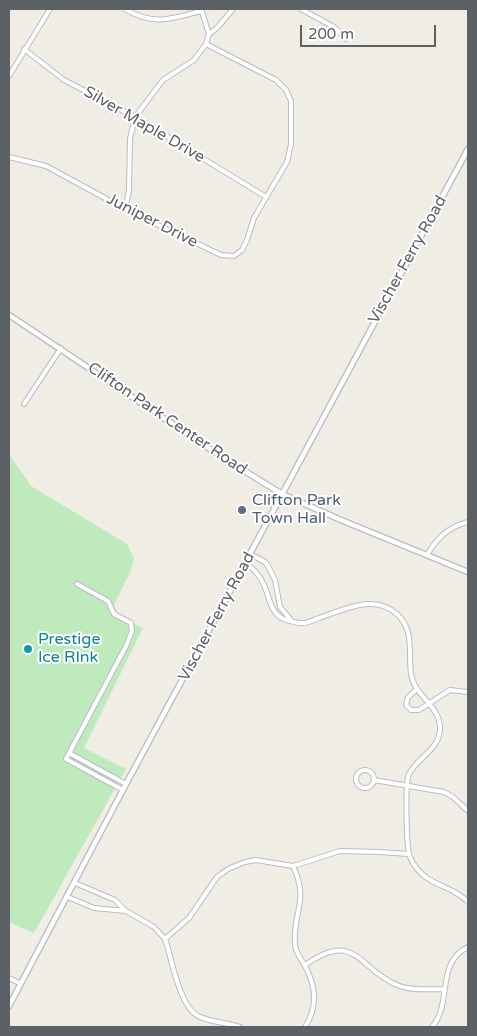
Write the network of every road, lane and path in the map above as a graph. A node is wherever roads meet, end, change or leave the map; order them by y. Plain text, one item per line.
1 (50, 9) edge
2 (124, 9) edge
3 (233, 9) edge
4 (301, 9) edge
5 (201, 10) edge
6 (209, 34) junction
7 (346, 39) dead end
8 (206, 44) junction
9 (24, 49) junction
10 (9, 76) edge
11 (135, 117) junction
12 (468, 149) edge
13 (9, 157) edge
14 (266, 197) junction
15 (125, 209) junction
16 (9, 314) edge
17 (61, 348) junction
18 (24, 404) dead end
19 (282, 494) junction
20 (468, 522) edge
21 (250, 554) junction
22 (427, 555) junction
23 (246, 564) junction
24 (468, 572) edge
25 (76, 584) dead end
26 (293, 622) junction
27 (417, 689) junction
28 (468, 692) edge
29 (429, 704) junction
30 (69, 753) junction
31 (374, 780) junction
32 (126, 784) junction
33 (406, 785) junction
34 (123, 790) junction
35 (468, 811) edge
36 (409, 854) junction
37 (293, 866) junction
38 (75, 883) junction
39 (68, 897) junction
40 (468, 902) edge
41 (126, 911) junction
42 (166, 939) junction
43 (468, 947) edge
44 (305, 965) junction
45 (9, 978) edge
46 (21, 984) junction
47 (444, 989) junction
48 (9, 1006) edge
49 (240, 1027) edge
50 (305, 1027) edge
51 (432, 1027) edge

1 - 9 street
2 - 5 street
3 - 6 street
4 - 7 street
5 - 6 street
6 - 8 street
8 - 11 street
8 - 14 street, Juniper Drive
9 - 10 street
9 - 11 street, Silver Maple Drive
11 - 14 street, Silver Maple Drive
11 - 15 street
12 - 19 street, Vischer Ferry Road
13 - 15 street, Juniper Drive
14 - 15 street, Juniper Drive
16 - 17 street, Clifton Park Center Road
17 - 18 street
17 - 19 street, Clifton Park Center Road
19 - 21 street, Vischer Ferry Road
19 - 22 street, Clifton Park Center Road
20 - 22 street
21 - 23 street, Vischer Ferry Road
21 - 26 street
22 - 24 street, Clifton Park Center Road
23 - 26 street
23 - 32 street, Vischer Ferry Road
25 - 30 street
26 - 27 street
27 - 29 street
27 - 29 street
28 - 29 street
29 - 33 street
30 - 32 street
30 - 34 street
31 - 31 street
31 - 33 street
32 - 34 street, Vischer Ferry Road
33 - 35 street
33 - 36 street
34 - 38 street, Vischer Ferry Road
36 - 37 street
36 - 40 street
37 - 42 street
37 - 44 street
38 - 39 street, Vischer Ferry Road
38 - 41 street
39 - 41 street
39 - 46 street, Vischer Ferry Road
41 - 42 street
42 - 49 street
43 - 47 street
44 - 47 street
44 - 50 street
45 - 46 street
46 - 48 street, Vischer Ferry Road
47 - 51 street

